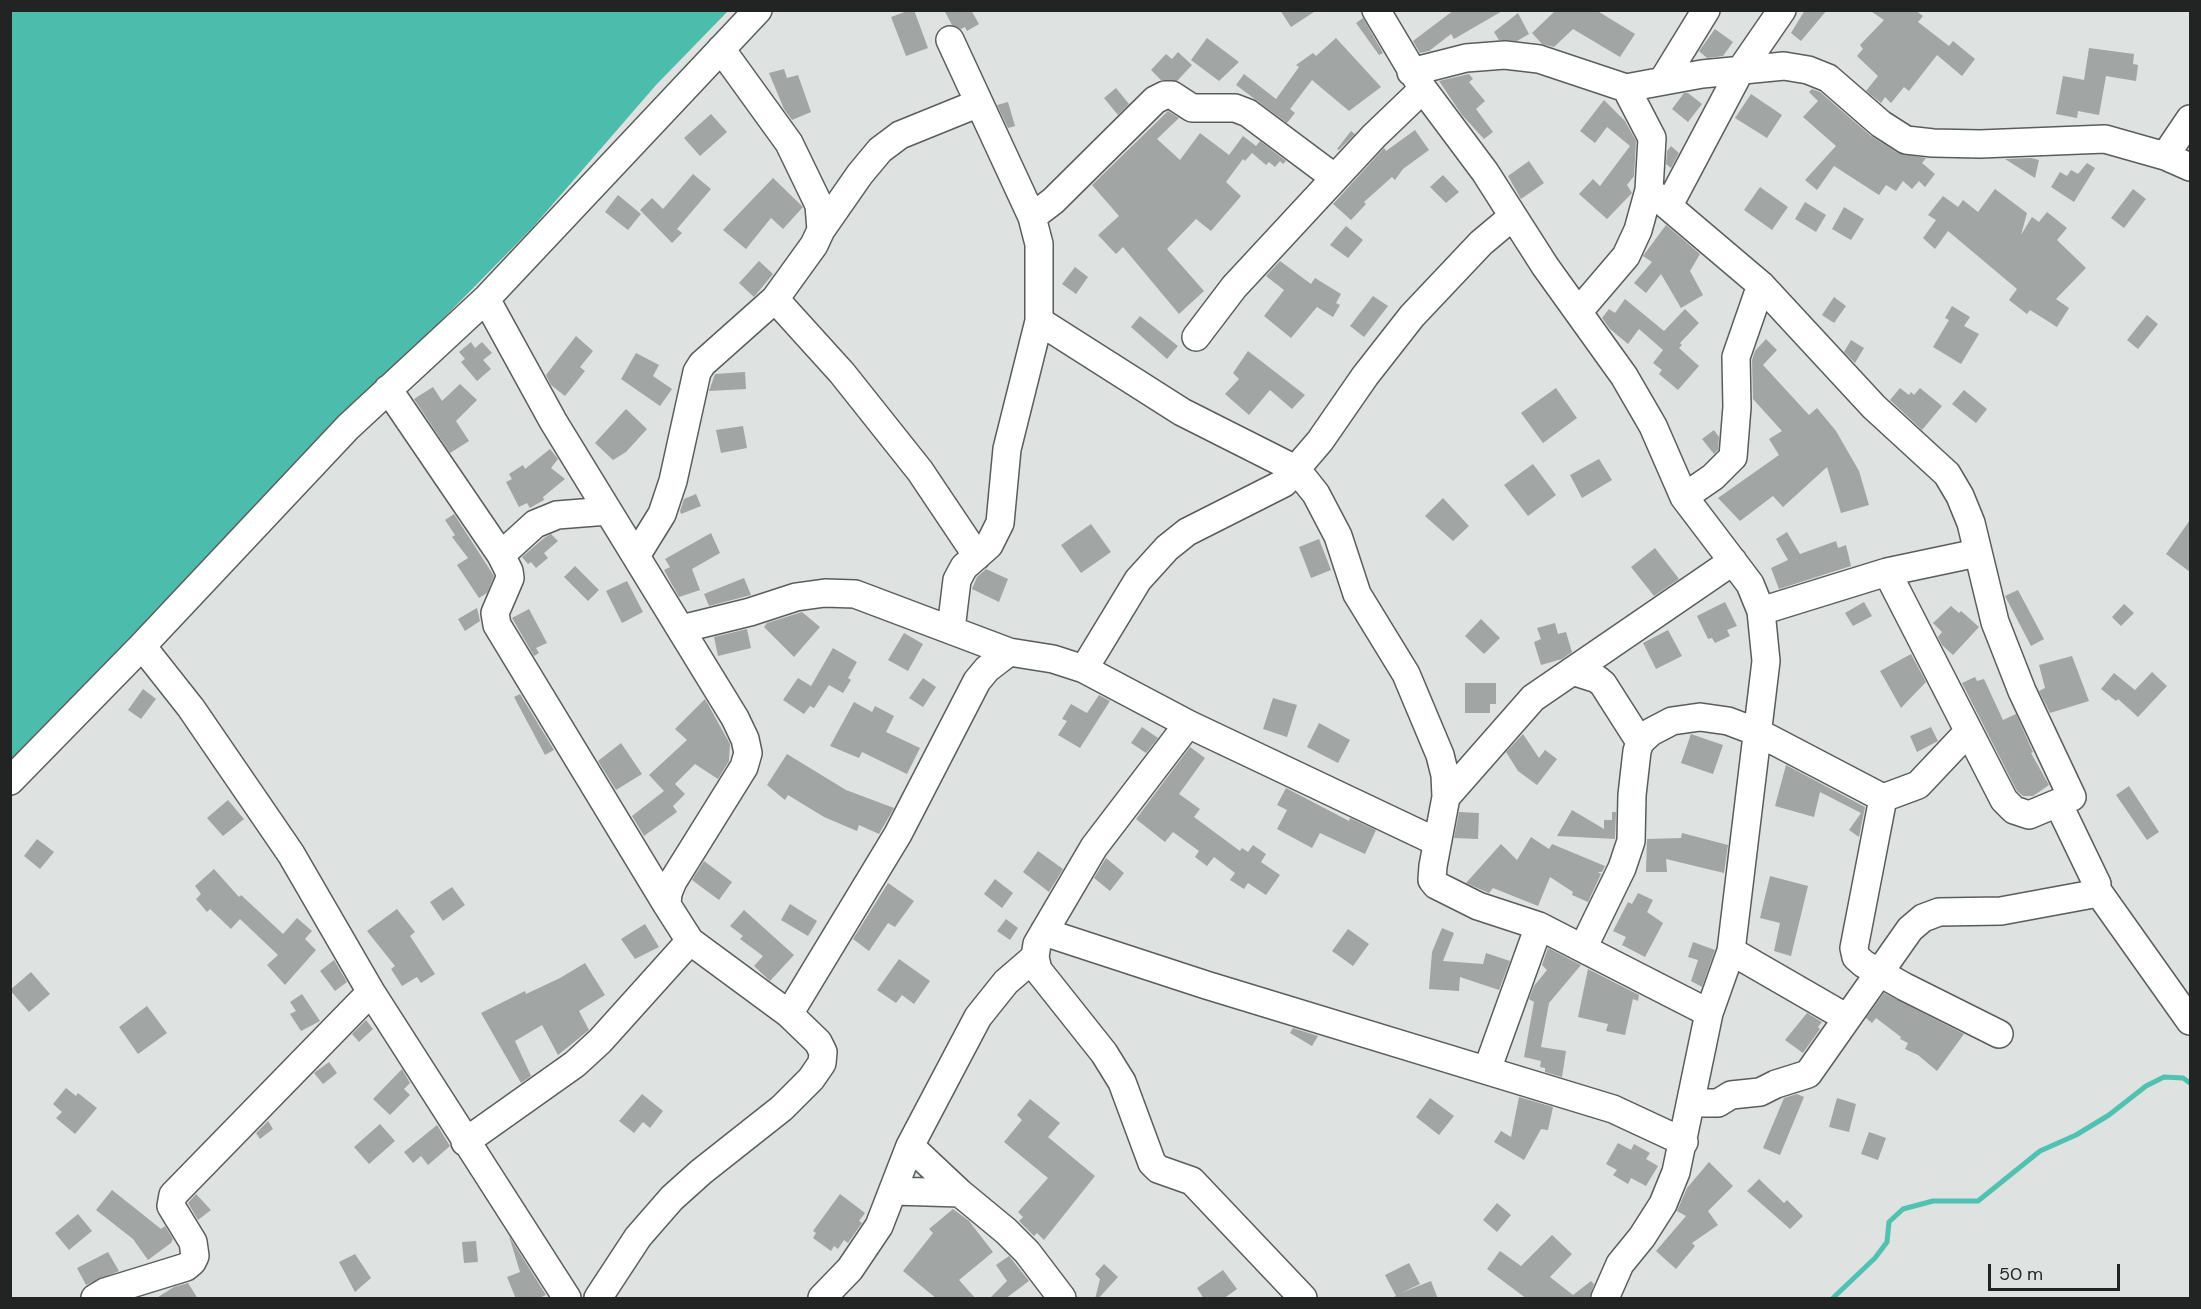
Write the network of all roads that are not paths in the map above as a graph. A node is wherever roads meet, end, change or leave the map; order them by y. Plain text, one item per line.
1 (758, 10) edge
2 (1377, 10) edge
3 (1706, 10) edge
4 (1782, 10) edge
5 (950, 40) dead end
6 (721, 49) junction
7 (1740, 71) junction
8 (1417, 80) junction
9 (1663, 80) junction
10 (1626, 88) junction
11 (979, 103) junction
12 (2190, 119) edge
13 (2165, 156) junction
14 (2190, 167) edge
15 (1335, 178) junction
16 (1659, 198) junction
17 (1512, 217) junction
18 (1032, 218) junction
19 (821, 230) junction
20 (1761, 285) junction
21 (486, 299) junction
22 (774, 299) junction
23 (1579, 311) junction
24 (1039, 321) junction
25 (1196, 337) dead end
26 (388, 389) junction
27 (1297, 470) junction
28 (1684, 497) junction
29 (608, 512) junction
30 (1977, 553) junction
31 (501, 555) junction
32 (636, 556) junction
33 (977, 556) junction
34 (1733, 561) junction
35 (1887, 572) junction
36 (1761, 610) junction
37 (681, 629) junction
38 (951, 629) junction
39 (142, 646) junction
40 (1009, 651) junction
41 (1083, 669) junction
42 (1572, 671) junction
43 (1188, 724) junction
44 (1757, 732) junction
45 (1968, 732) junction
46 (1640, 742) junction
47 (10, 781) edge
48 (1446, 797) junction
49 (1883, 798) junction
50 (2058, 803) junction
51 (1437, 842) junction
52 (2097, 890) junction
53 (667, 904) junction
54 (1539, 926) junction
55 (1044, 932) junction
56 (690, 941) junction
57 (1583, 948) junction
58 (1731, 951) junction
59 (1035, 957) junction
60 (1879, 972) junction
61 (371, 992) junction
62 (1709, 1013) junction
63 (789, 1014) junction
64 (1846, 1018) junction
65 (2190, 1021) edge
66 (1999, 1034) dead end
67 (1487, 1070) junction
68 (1692, 1103) junction
69 (465, 1142) junction
70 (1684, 1142) junction
71 (910, 1146) junction
72 (895, 1191) junction
73 (960, 1193) junction
74 (96, 1299) edge
75 (567, 1299) edge
76 (598, 1299) edge
77 (822, 1299) edge
78 (1062, 1299) edge
79 (1303, 1299) edge
80 (1605, 1299) edge

1 - 6 street
2 - 8 street
3 - 9 street
4 - 7 street
5 - 11 street
6 - 19 street
6 - 21 street
7 - 9 street
7 - 13 street
7 - 16 street
8 - 10 street
8 - 15 street
8 - 17 street
9 - 10 street
10 - 16 street
11 - 18 street
11 - 19 street
12 - 13 street
13 - 14 street
15 - 18 street
15 - 25 street
16 - 20 street
16 - 23 street
17 - 23 street
17 - 27 street
18 - 24 street
19 - 22 street
20 - 28 street
20 - 30 street
21 - 26 street
21 - 29 street
22 - 32 street
22 - 33 street
23 - 28 street
24 - 27 street
24 - 33 street
26 - 31 street
26 - 39 street
27 - 41 street
27 - 48 street
28 - 34 street
29 - 31 street
29 - 32 street
30 - 35 street
30 - 50 street
31 - 53 street
32 - 37 street
33 - 38 street
34 - 36 street
34 - 42 street
35 - 36 street
35 - 45 street
36 - 44 street
37 - 38 street
37 - 53 street
38 - 40 street
39 - 47 street
39 - 61 street
40 - 41 street
40 - 63 street
41 - 43 street
42 - 46 street
42 - 48 street
43 - 51 street
43 - 55 street
44 - 46 street
44 - 49 street
44 - 58 street
45 - 49 street
45 - 50 street
46 - 57 street
48 - 51 street
49 - 60 street
50 - 52 street
51 - 54 street
52 - 60 street
52 - 65 street
53 - 56 street
54 - 57 street
54 - 67 street
55 - 59 street
55 - 67 street
56 - 63 street
56 - 69 street
57 - 62 street
58 - 62 street
58 - 64 street
59 - 71 street
59 - 79 street
60 - 64 street
60 - 66 street
61 - 69 street
61 - 74 street
62 - 68 street
63 - 76 street
64 - 68 street
67 - 70 street
68 - 70 street
69 - 75 street
70 - 80 street
71 - 72 street
71 - 73 street
72 - 73 street
72 - 77 street
73 - 78 street

